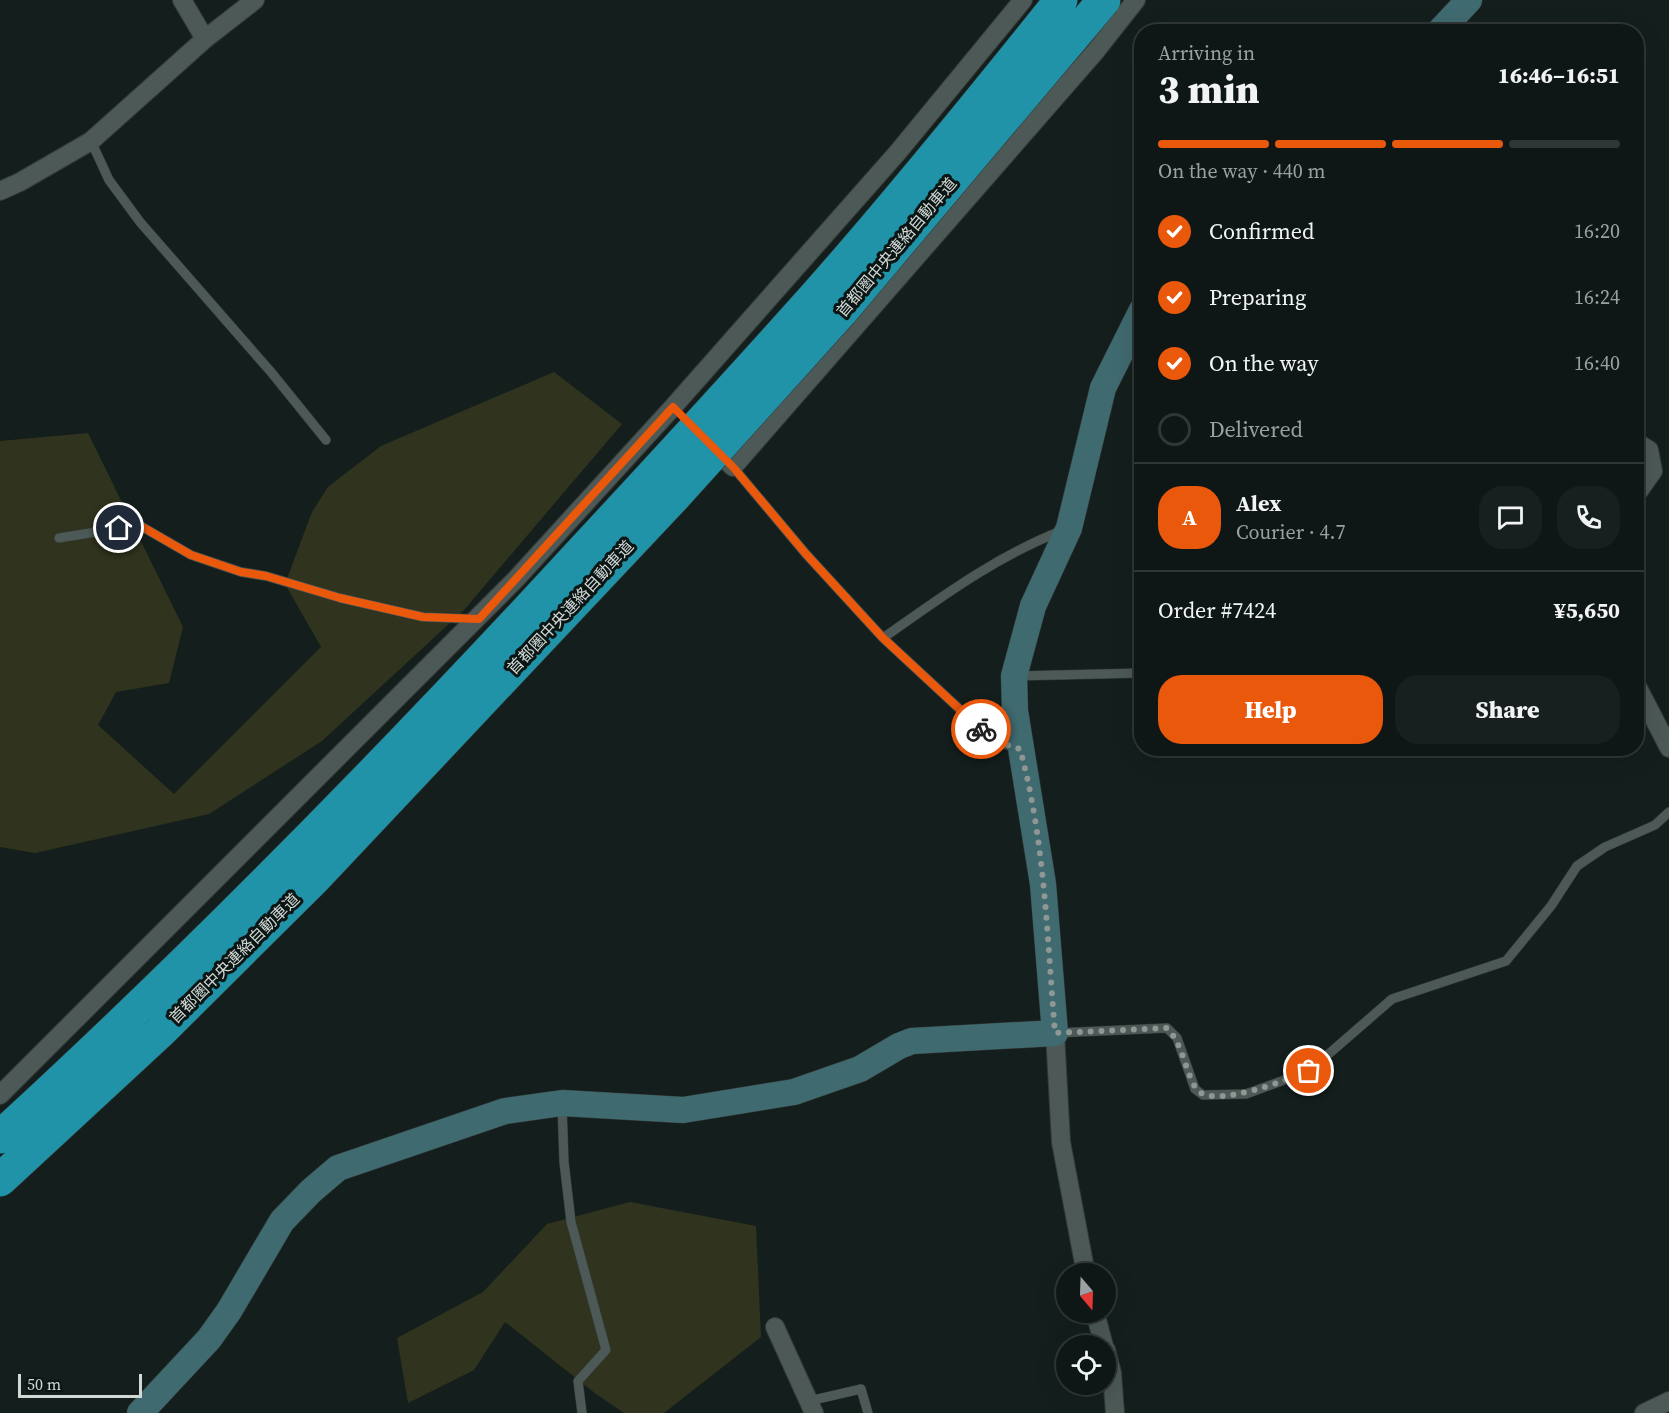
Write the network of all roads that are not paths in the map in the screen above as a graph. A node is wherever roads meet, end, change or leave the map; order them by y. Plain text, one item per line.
1 (182, 0) edge
2 (255, 0) edge
3 (1023, 0) edge
4 (1061, 0) edge
5 (1104, 0) edge
6 (1136, 0) edge
7 (1469, 0) edge
8 (1446, 24) edge
9 (205, 39) junction
10 (91, 141) junction
11 (0, 191) edge
12 (1134, 326) edge
13 (673, 407) junction
14 (326, 440) dead end
15 (1644, 447) edge
16 (733, 467) junction
17 (1644, 484) edge
18 (1069, 528) junction
19 (59, 538) dead end
20 (479, 619) junction
21 (883, 638) junction
22 (1134, 673) edge
23 (1014, 676) junction
24 (1644, 700) edge
25 (1669, 748) edge
26 (1020, 749) junction
27 (1669, 812) edge
28 (1055, 1033) junction
29 (0, 1095) edge
30 (562, 1103) junction
31 (0, 1137) edge
32 (0, 1180) edge
33 (1084, 1263) edge
34 (775, 1327) dead end
35 (1113, 1395) edge
36 (1669, 1401) edge
37 (812, 1407) edge
38 (140, 1413) edge
39 (582, 1413) edge
40 (868, 1413) edge
41 (1114, 1413) edge
42 (1644, 1413) edge

1 - 9 street
2 - 9 street
3 - 13 street
4 - 31 highway, 首都圏中央連絡自動車道, bridge
5 - 32 highway, 首都圏中央連絡自動車道, bridge
6 - 16 street
7 - 8 street
9 - 10 street
10 - 11 street
10 - 14 lane
12 - 18 street
13 - 16 street
13 - 20 street
15 - 17 street
16 - 21 lane
18 - 21 lane
18 - 23 street
19 - 20 lane
20 - 29 street
21 - 26 lane
22 - 23 lane
23 - 26 street
24 - 25 street
26 - 28 street
27 - 28 lane
28 - 30 street
28 - 33 street
30 - 38 street
30 - 39 lane
34 - 37 street
35 - 41 street
36 - 42 street
37 - 40 lane

